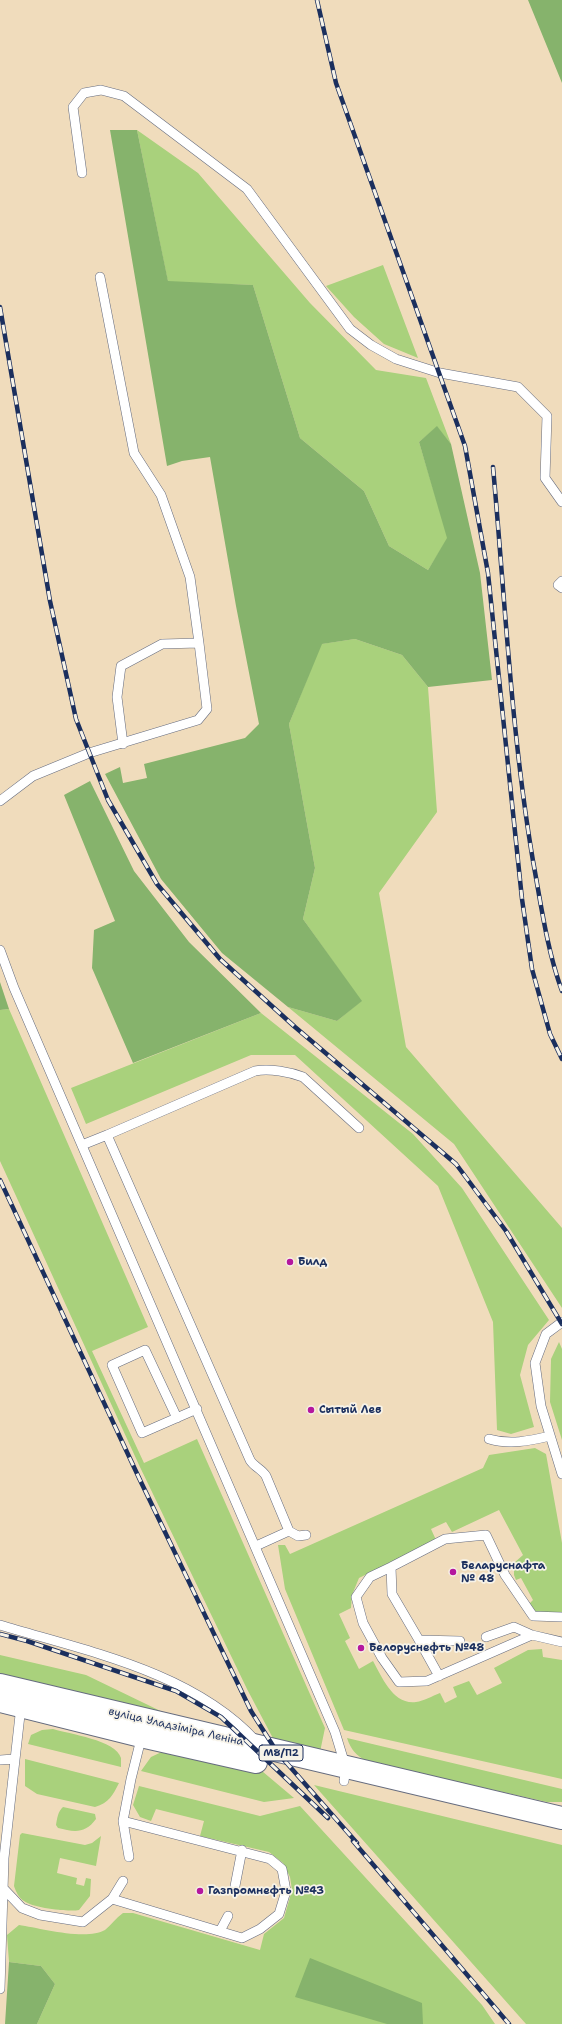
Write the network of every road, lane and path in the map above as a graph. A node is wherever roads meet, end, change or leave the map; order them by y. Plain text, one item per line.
1 (82, 173) dead end
2 (100, 277) dead end
3 (562, 502) edge
4 (562, 581) edge
5 (562, 588) edge
6 (199, 643) junction
7 (123, 744) junction
8 (0, 801) edge
9 (0, 950) edge
10 (359, 1128) dead end
11 (107, 1135) junction
12 (82, 1145) junction
13 (562, 1322) edge
14 (197, 1409) junction
15 (177, 1418) junction
16 (550, 1436) junction
17 (489, 1439) dead end
18 (562, 1474) edge
19 (289, 1531) junction
20 (306, 1535) dead end
21 (256, 1546) junction
22 (391, 1567) junction
23 (562, 1617) edge
24 (0, 1625) edge
25 (532, 1635) junction
26 (486, 1637) dead end
27 (419, 1640) junction
28 (460, 1640) dead end
29 (562, 1642) edge
30 (439, 1676) junction
31 (0, 1685) edge
32 (14, 1699) edge
33 (144, 1728) junction
34 (262, 1748) junction
35 (14, 1759) junction
36 (0, 1760) edge
37 (345, 1774) junction
38 (562, 1818) edge
39 (123, 1821) junction
40 (562, 1831) edge
41 (242, 1850) junction
42 (129, 1857) dead end
43 (2, 1858) edge
44 (123, 1881) dead end
45 (235, 1886) dead end
46 (3, 1888) junction
47 (112, 1899) junction
48 (228, 1916) dead end
49 (220, 1932) junction
50 (1, 1948) edge
51 (0, 1976) edge
52 (0, 1989) edge

1 - 3 lane
2 - 6 lane
4 - 5 lane
6 - 7 lane
6 - 7 lane
7 - 8 lane
9 - 12 lane
10 - 11 lane
11 - 12 lane
11 - 19 lane
12 - 14 lane
13 - 16 lane
14 - 15 lane
14 - 21 lane
15 - 15 lane
16 - 17 lane
16 - 18 lane
19 - 20 lane
19 - 21 lane
21 - 37 lane
22 - 23 lane
22 - 27 lane
22 - 30 lane
24 - 34 lane
25 - 26 lane
25 - 29 lane
25 - 30 lane
27 - 28 lane
27 - 30 lane
31 - 32 main road, вуліца Уладзіміра Леніна / М8/П2
32 - 33 main road, вуліца Уладзіміра Леніна / М8/П2
32 - 35 lane
33 - 34 main road, вуліца Уладзіміра Леніна / М8/П2
33 - 37 main road, вуліца Уладзіміра Леніна / М8/П2
33 - 39 lane
34 - 37 main road, вуліца Уладзіміра Леніна / М8/П2
35 - 36 lane
35 - 43 lane
37 - 38 main road, вуліца Уладзіміра Леніна / М8/П2
37 - 40 main road, вуліца Уладзіміра Леніна / М8/П2
39 - 41 lane
39 - 42 lane
41 - 45 lane
41 - 49 lane
43 - 46 lane
44 - 47 lane
46 - 47 lane
46 - 50 lane
47 - 49 lane
48 - 49 lane
50 - 51 lane
51 - 52 lane

